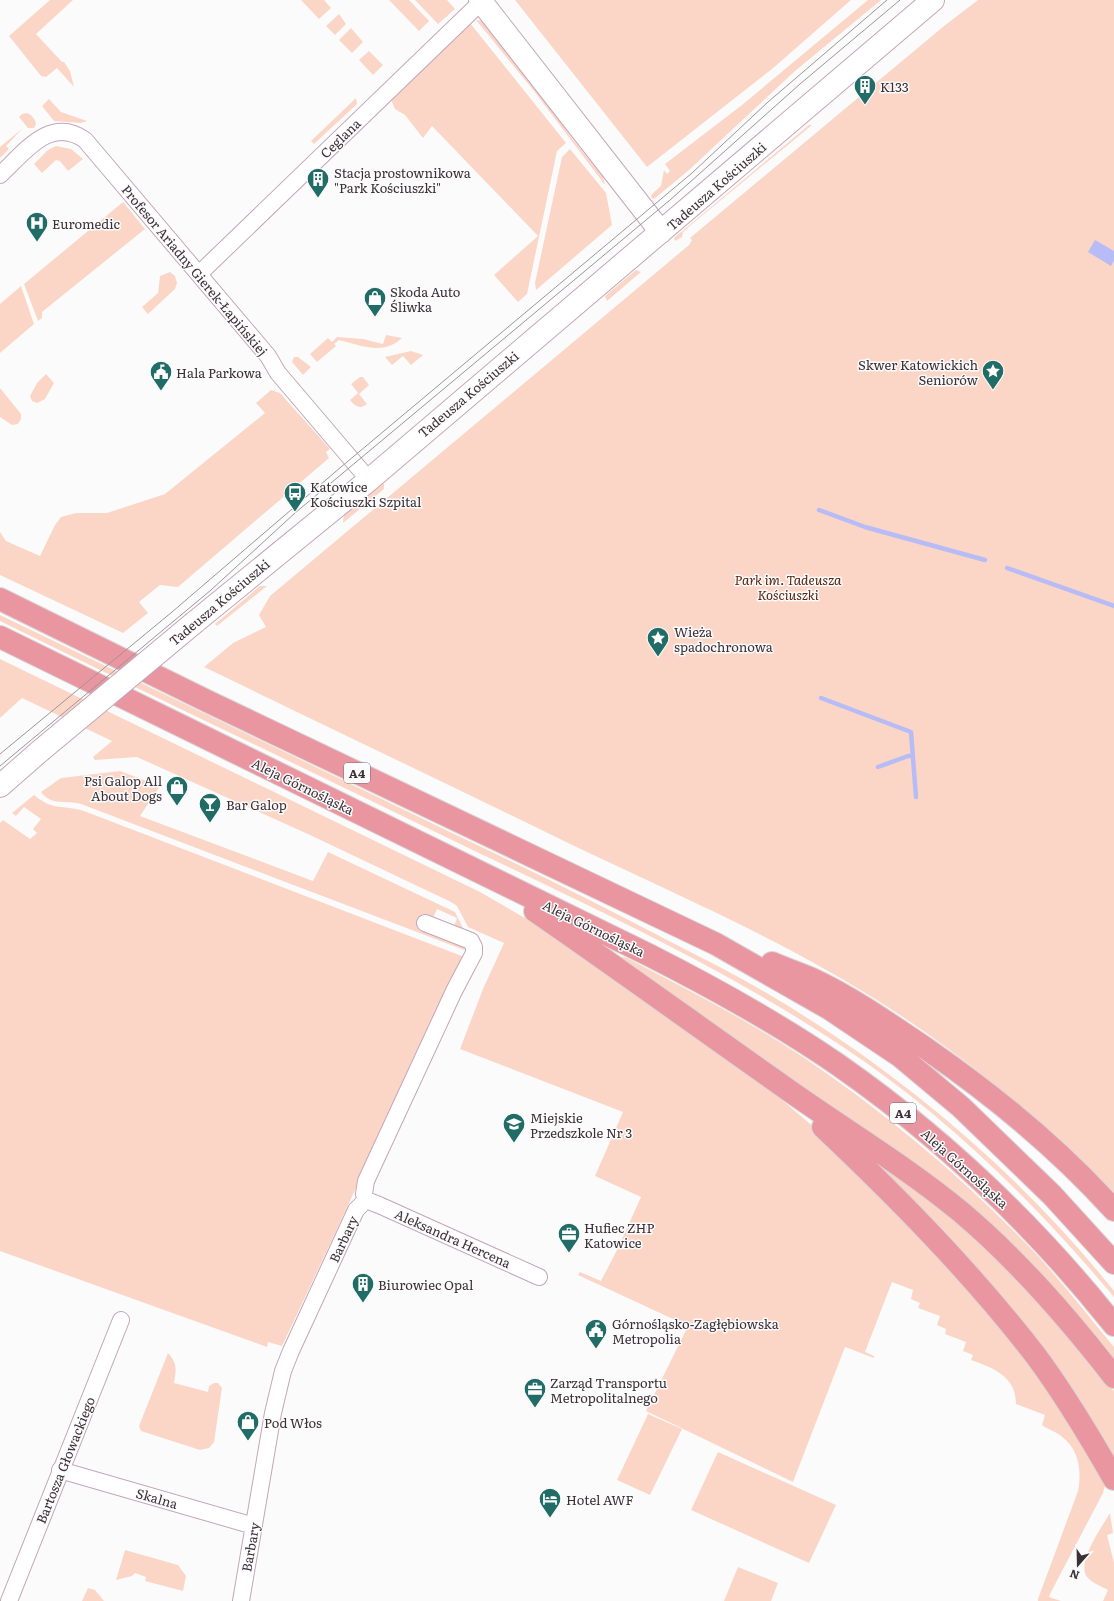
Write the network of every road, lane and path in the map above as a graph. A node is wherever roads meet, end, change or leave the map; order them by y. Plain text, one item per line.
1 (933, 0) edge
2 (481, 1) edge
3 (0, 175) edge
4 (661, 232) junction
5 (199, 274) junction
6 (368, 480) junction
7 (0, 599) edge
8 (0, 637) edge
9 (0, 786) edge
10 (477, 870) junction
11 (426, 923) dead end
12 (716, 944) junction
13 (778, 1083) junction
14 (366, 1200) junction
15 (1114, 1210) edge
16 (1114, 1263) edge
17 (539, 1277) dead end
18 (121, 1320) dead end
19 (1114, 1325) edge
20 (1114, 1377) edge
21 (60, 1470) junction
22 (1114, 1479) edge
23 (254, 1526) junction
24 (9, 1601) edge
25 (241, 1601) edge

1 - 4 street, Tadeusza Kościuszki
2 - 4 street, Ceglana
2 - 5 street, Ceglana
3 - 5 street, Profesor Ariadny Gierek-Łapińskiej
4 - 6 street, Tadeusza Kościuszki
5 - 6 street, Profesor Ariadny Gierek-Łapińskiej
6 - 9 street, Tadeusza Kościuszki, bridge
7 - 12 highway, A4
8 - 10 highway, Aleja Górnośląska / A4
10 - 13 highway
10 - 19 highway, Aleja Górnośląska / A4
11 - 14 street
12 - 15 highway
12 - 16 highway, A4
13 - 20 highway
13 - 22 highway
14 - 17 street, Aleksandra Hercena
14 - 23 street, Barbary
18 - 21 street, Bartosza Głowackiego
21 - 23 street, Skalna
21 - 24 street, Bartosza Głowackiego
23 - 25 street, Barbary

